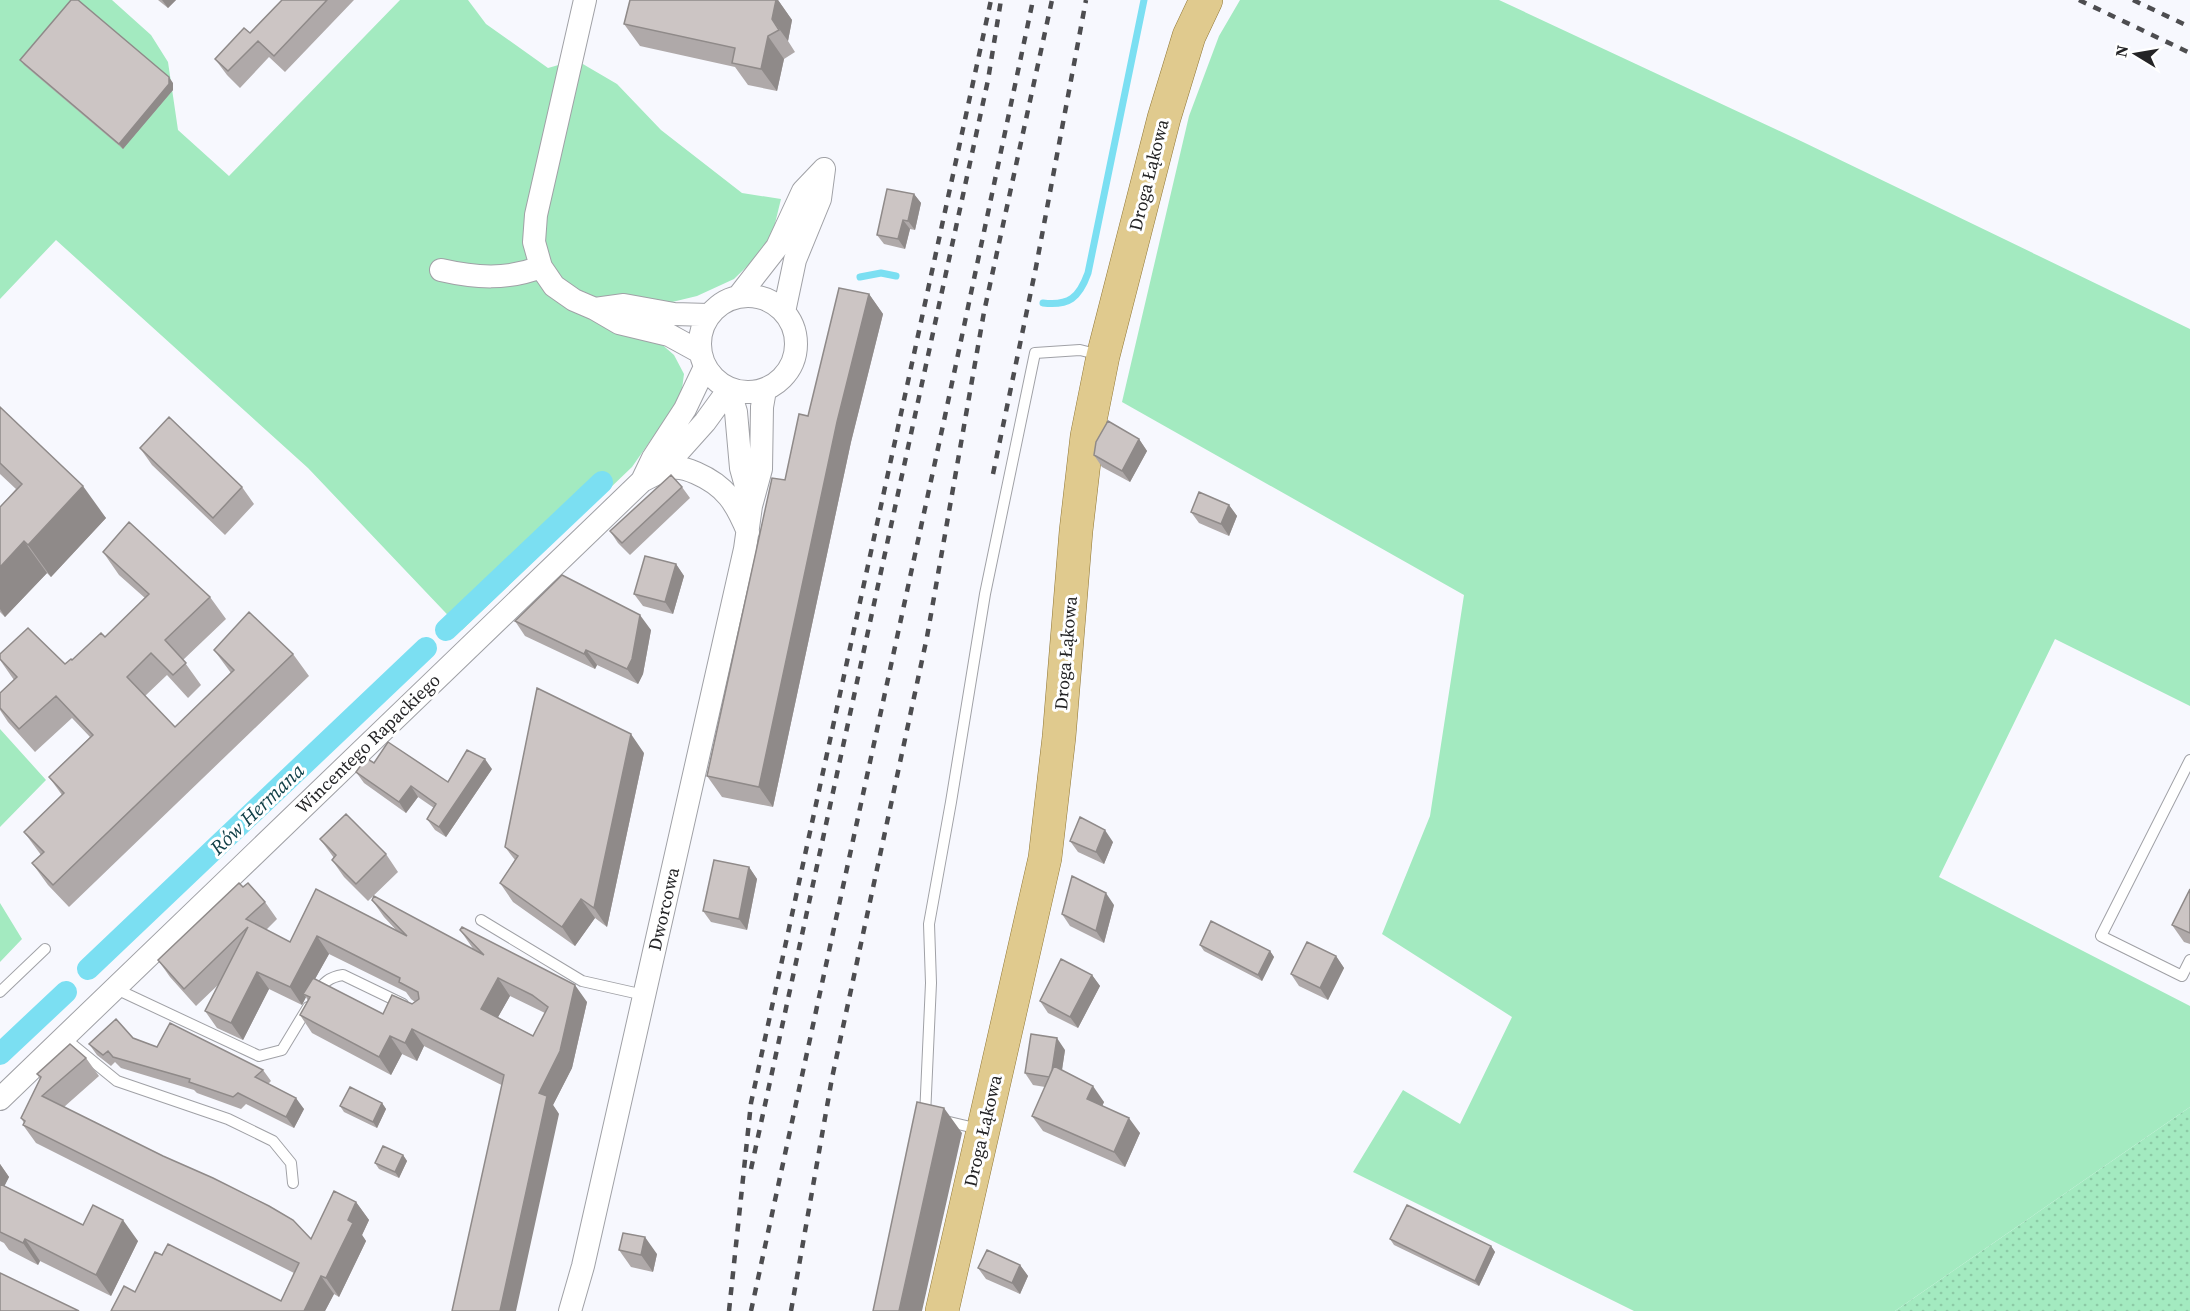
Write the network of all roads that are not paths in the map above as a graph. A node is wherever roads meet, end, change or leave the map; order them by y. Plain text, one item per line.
1 (585, 0) edge
2 (1206, 0) edge
3 (541, 267) junction
4 (441, 270) dead end
5 (738, 297) junction
6 (595, 309) junction
7 (784, 312) junction
8 (709, 315) junction
9 (1103, 356) junction
10 (703, 360) junction
11 (729, 389) junction
12 (765, 390) junction
13 (662, 470) junction
14 (642, 481) junction
15 (751, 506) junction
16 (748, 532) junction
17 (2190, 760) edge
18 (481, 920) dead end
19 (45, 949) dead end
20 (2190, 960) edge
21 (114, 988) junction
22 (0, 992) edge
23 (644, 995) junction
24 (414, 1009) edge
25 (63, 1037) junction
26 (0, 1099) edge
27 (983, 1130) junction
28 (293, 1183) dead end
29 (570, 1311) edge
30 (942, 1311) edge

1 - 3 street
2 - 9 main road, Droga Łąkowa
3 - 4 street
3 - 6 street
5 - 7 street
5 - 7 street
5 - 8 street
6 - 8 street
6 - 10 street
7 - 12 street
8 - 10 street
9 - 27 main road, Droga Łąkowa
9 - 27 lane
10 - 11 street
10 - 14 street, Wincentego Rapackiego
11 - 12 street
11 - 13 street
11 - 15 street, Dworcowa
12 - 15 street, Dworcowa
13 - 14 street
13 - 16 street
14 - 21 street, Wincentego Rapackiego
15 - 16 street, Dworcowa
16 - 23 street, Dworcowa
17 - 20 lane
18 - 23 lane
19 - 22 lane
21 - 24 lane
21 - 25 street, Wincentego Rapackiego
23 - 29 street, Dworcowa
25 - 26 street, Wincentego Rapackiego
25 - 28 lane
27 - 30 main road, Droga Łąkowa

